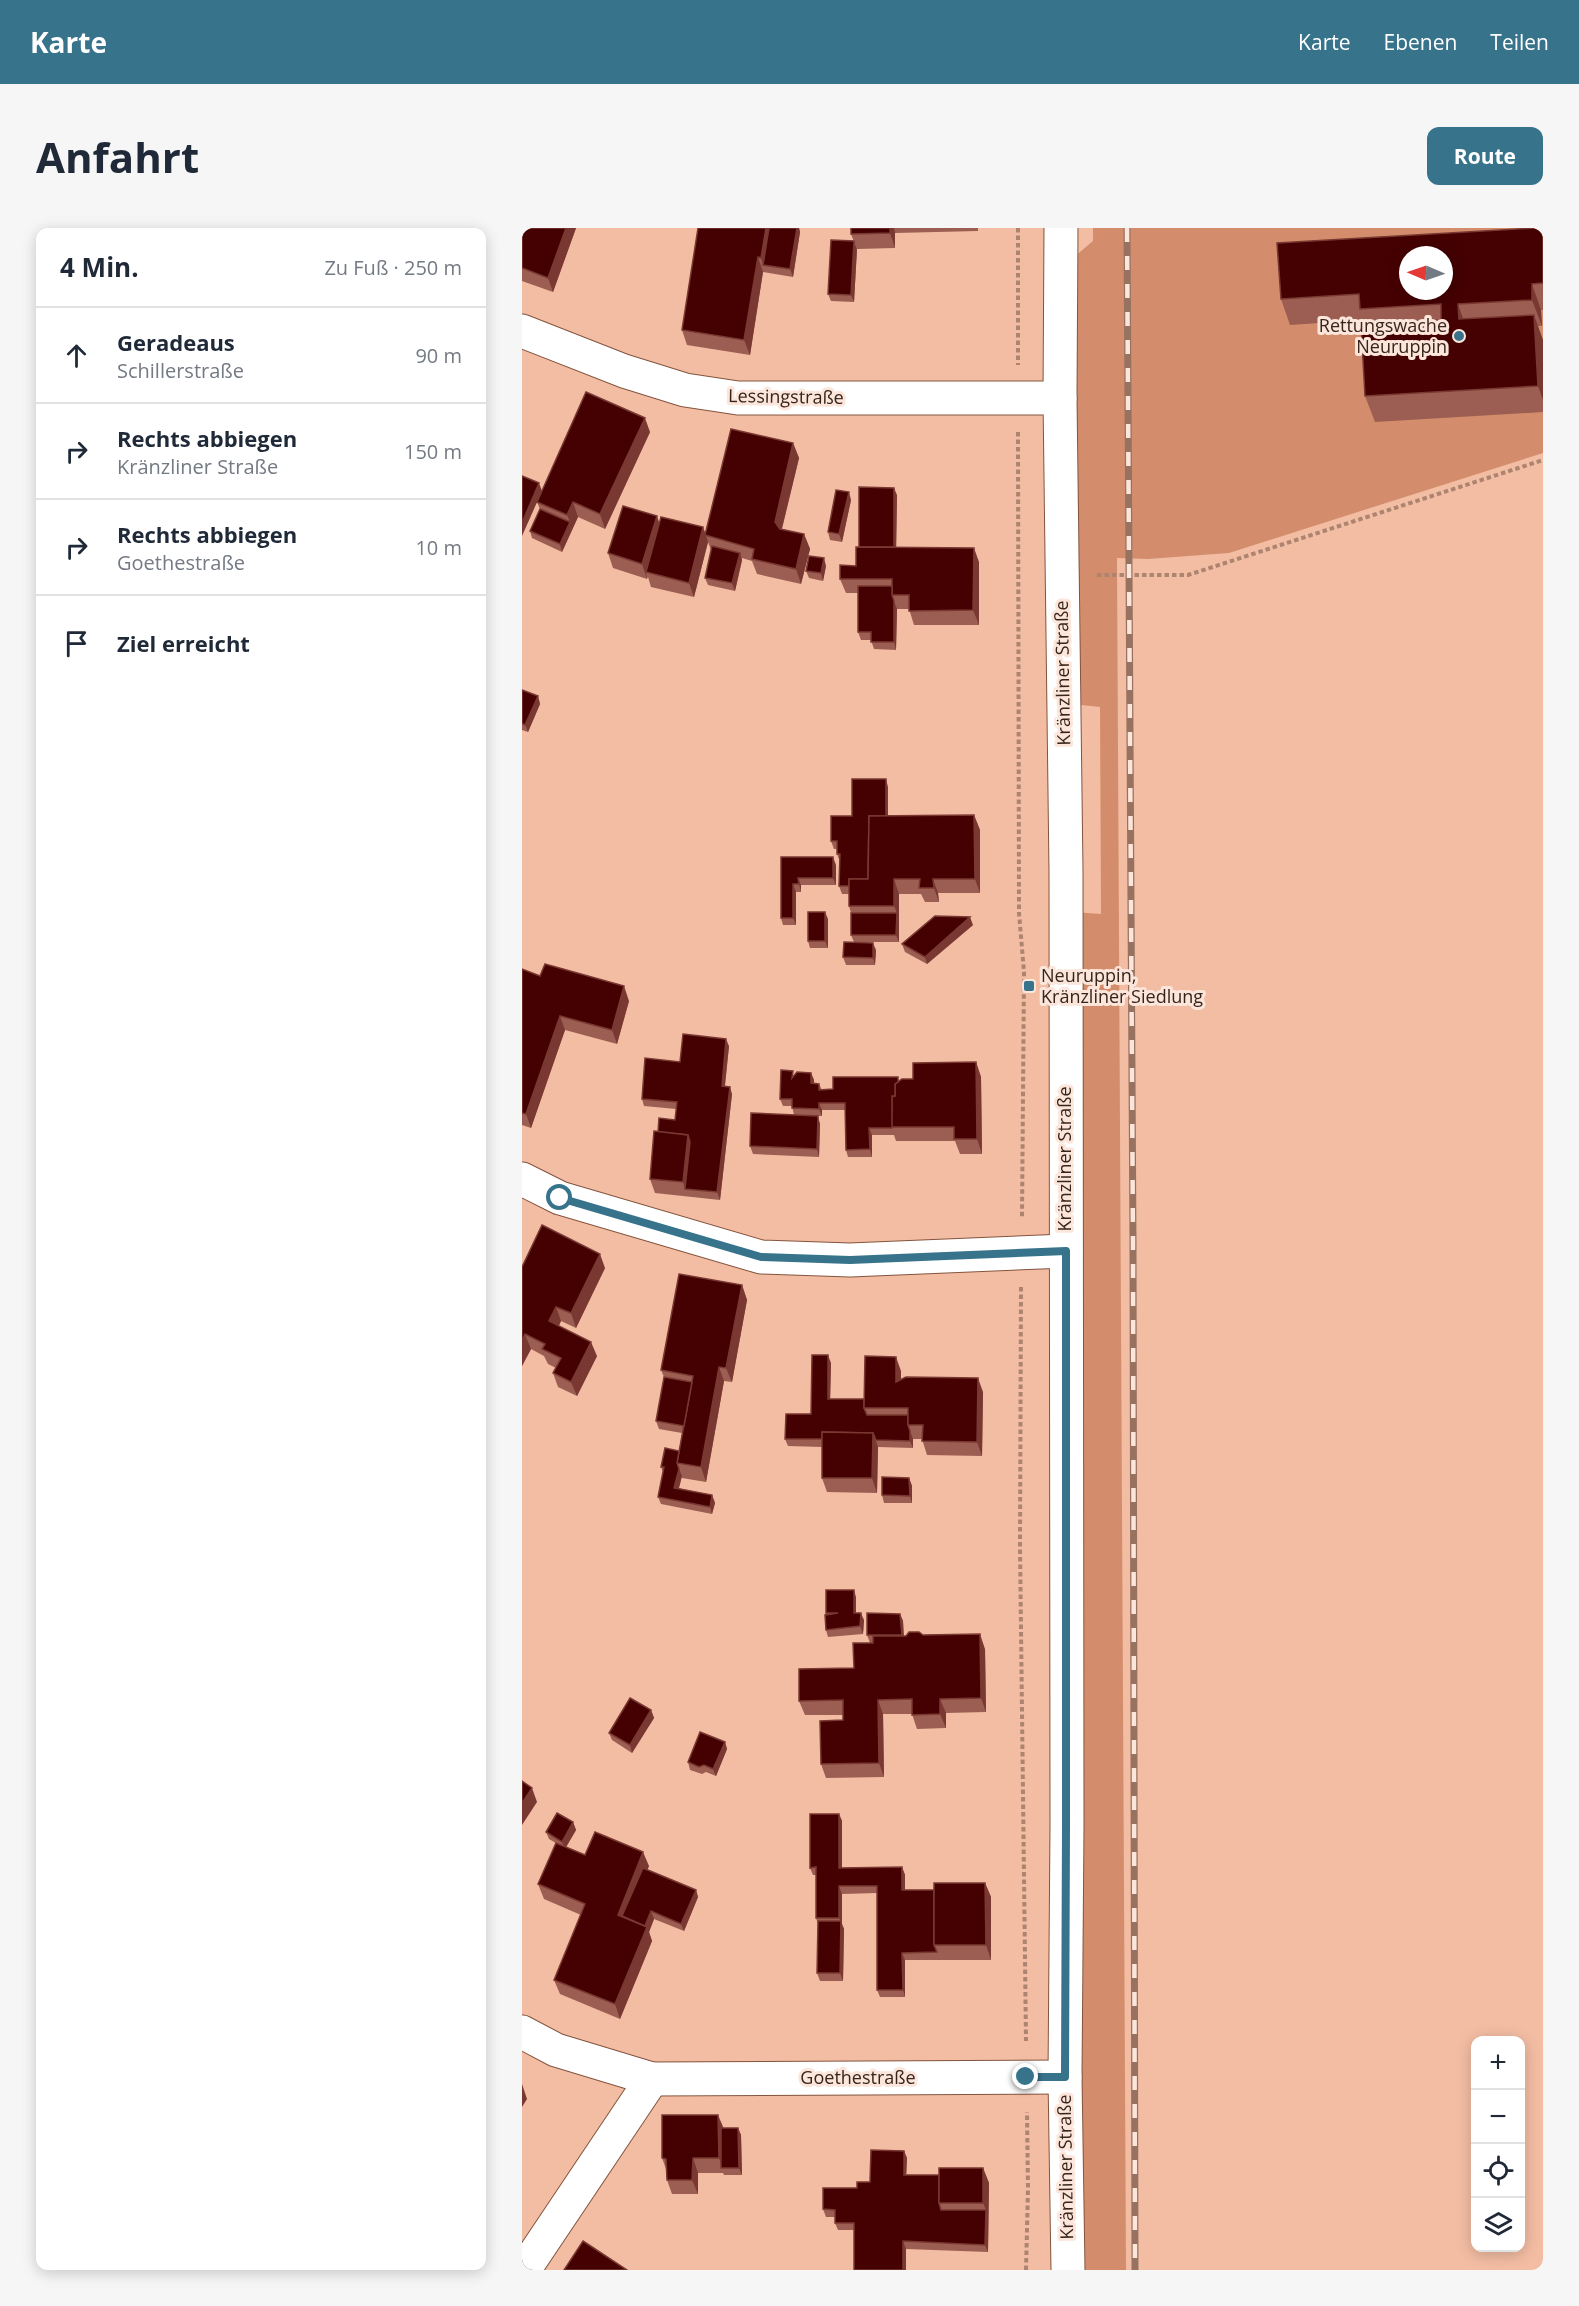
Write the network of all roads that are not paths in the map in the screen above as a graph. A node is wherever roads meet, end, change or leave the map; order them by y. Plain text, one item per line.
1 (1061, 228) edge
2 (522, 331) edge
3 (1060, 398) junction
4 (522, 1179) edge
5 (1066, 1251) junction
6 (522, 2032) edge
7 (1065, 2077) junction
8 (652, 2079) junction
9 (524, 2270) edge
10 (1068, 2270) edge

1 - 3 street, Kränzliner Straße
2 - 3 street, Lessingstraße
3 - 5 street, Kränzliner Straße
4 - 5 street
5 - 7 street, Kränzliner Straße
6 - 8 street, Goethestraße
7 - 8 street, Goethestraße
7 - 10 street, Kränzliner Straße
8 - 9 street

